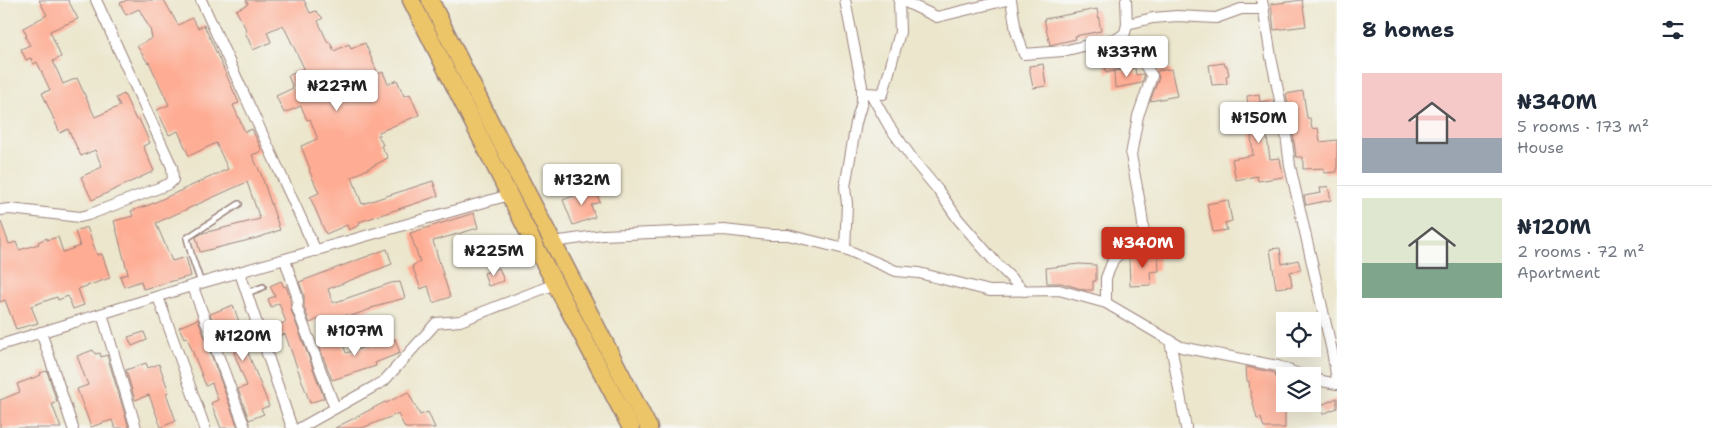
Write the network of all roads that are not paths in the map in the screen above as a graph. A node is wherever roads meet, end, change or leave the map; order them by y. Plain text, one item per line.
1 (96, 0) edge
2 (201, 0) edge
3 (411, 0) edge
4 (431, 0) edge
5 (845, 0) edge
6 (900, 0) edge
7 (1006, 0) edge
8 (1011, 0) edge
9 (1126, 0) edge
10 (1263, 4) edge
11 (1127, 24) junction
12 (1117, 39) junction
13 (867, 93) junction
14 (509, 195) junction
15 (239, 204) dead end
16 (0, 210) edge
17 (552, 242) junction
18 (845, 249) junction
19 (316, 251) junction
20 (285, 260) junction
21 (240, 273) junction
22 (555, 284) junction
23 (197, 285) junction
24 (263, 287) dead end
25 (1024, 291) junction
26 (247, 293) junction
27 (158, 297) junction
28 (1106, 303) junction
29 (102, 314) junction
30 (42, 332) junction
31 (1170, 340) junction
32 (0, 345) edge
33 (1281, 367) edge
34 (1337, 380) edge
35 (1321, 381) edge
36 (1337, 384) edge
37 (335, 408) junction
38 (73, 428) edge
39 (136, 428) edge
40 (205, 428) edge
41 (245, 428) edge
42 (292, 428) edge
43 (300, 428) edge
44 (631, 428) edge
45 (649, 428) edge
46 (1186, 428) edge

1 - 16 street
2 - 19 street
3 - 14 highway
4 - 17 highway
5 - 13 street
6 - 7 street
6 - 13 street
8 - 12 street
9 - 11 street
10 - 11 street
10 - 34 street
11 - 12 street
12 - 28 street
13 - 18 street
13 - 25 street
14 - 19 street
14 - 22 highway
15 - 23 lane
17 - 18 street
17 - 45 highway
18 - 25 street
19 - 20 street
20 - 21 street
20 - 37 street
21 - 23 street
21 - 26 street
22 - 37 street
22 - 44 highway
23 - 27 street
23 - 41 street
24 - 26 lane
25 - 28 street
26 - 42 street
27 - 29 street
27 - 40 street
28 - 31 street
29 - 30 street
29 - 39 street
30 - 32 street
30 - 38 street
31 - 33 street
31 - 46 street
35 - 36 street
37 - 43 street

